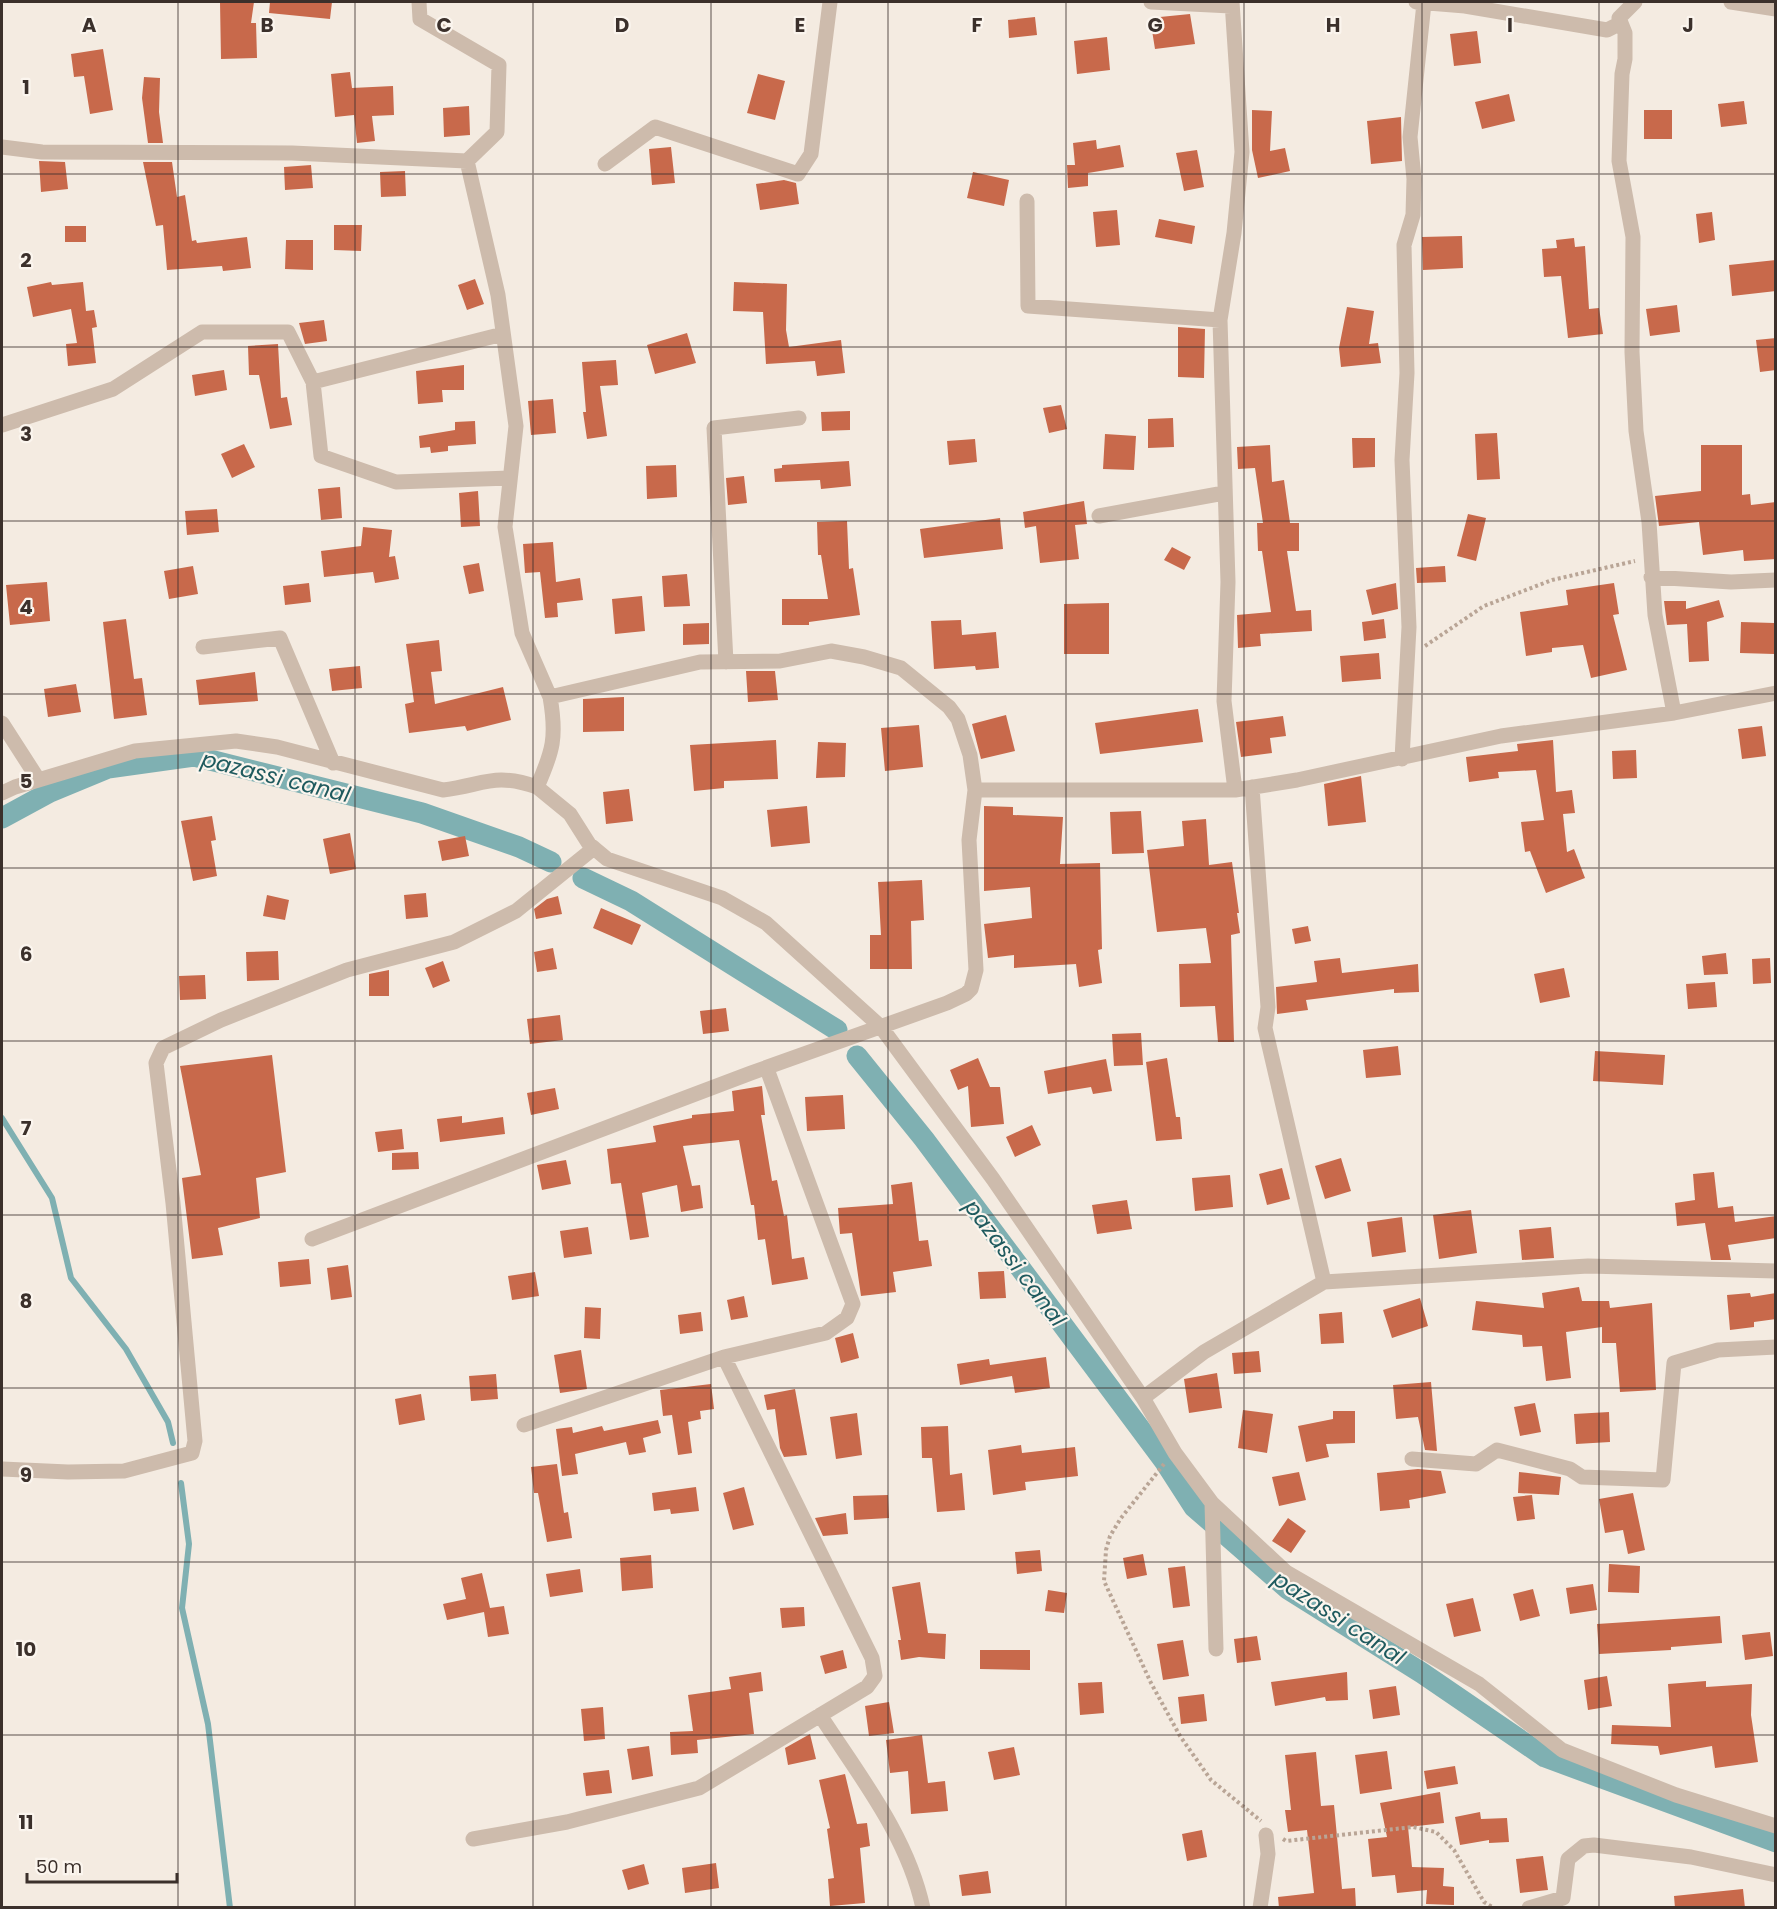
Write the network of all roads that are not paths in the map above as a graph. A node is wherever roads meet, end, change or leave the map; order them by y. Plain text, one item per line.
1 (419, 2) edge
2 (830, 2) edge
3 (1151, 2) edge
4 (1420, 2) edge
5 (1635, 2) edge
6 (1731, 2) edge
7 (1231, 4) edge
8 (1776, 9) edge
9 (1619, 18) junction
10 (2, 147) edge
11 (467, 161) junction
12 (605, 164) dead end
13 (1027, 201) dead end
14 (1220, 321) junction
15 (503, 334) junction
16 (313, 382) junction
17 (799, 418) dead end
18 (2, 425) edge
19 (510, 478) junction
20 (1224, 493) junction
21 (1099, 516) dead end
22 (1651, 577) junction
23 (1776, 580) edge
24 (203, 646) dead end
25 (726, 662) junction
26 (1776, 693) edge
27 (550, 697) junction
28 (1674, 713) junction
29 (2, 723) edge
30 (1402, 759) junction
31 (333, 763) junction
32 (38, 779) junction
33 (537, 787) junction
34 (1252, 787) junction
35 (975, 790) junction
36 (1235, 790) junction
37 (2, 793) edge
38 (594, 848) junction
39 (881, 1027) junction
40 (766, 1069) junction
41 (312, 1239) dead end
42 (1776, 1271) edge
43 (1324, 1282) junction
44 (1776, 1347) edge
45 (724, 1357) junction
46 (1143, 1398) junction
47 (524, 1425) dead end
48 (1412, 1459) dead end
49 (2, 1469) edge
50 (1212, 1503) junction
51 (1216, 1649) dead end
52 (820, 1715) junction
53 (1776, 1826) edge
54 (1271, 1832) road end
55 (472, 1839) dead end
56 (1776, 1875) edge
57 (1564, 1903) edge
58 (923, 1908) edge
59 (1260, 1908) edge
60 (1529, 1908) edge

1 - 11 street
2 - 12 street
3 - 7 street
4 - 9 street
4 - 30 street
5 - 9 street
6 - 8 street
7 - 14 street
9 - 22 street
10 - 11 street
11 - 15 street
13 - 14 street
14 - 20 street
15 - 16 street
15 - 19 street
16 - 18 street
16 - 19 street
17 - 25 street
19 - 27 street
20 - 21 street
20 - 36 street
22 - 23 street
22 - 28 street
24 - 31 street
25 - 27 street
25 - 35 street
26 - 28 street
27 - 33 street
28 - 30 street
29 - 32 street
30 - 34 street
31 - 32 street
31 - 33 street
32 - 37 street
33 - 38 street
34 - 36 street
34 - 43 street
35 - 36 street
35 - 39 street
38 - 39 street
38 - 49 street
39 - 40 street
39 - 46 street
40 - 41 street
40 - 45 street
42 - 43 street
43 - 46 street
44 - 48 street
45 - 47 street
45 - 52 street
46 - 50 street
50 - 51 street
50 - 53 street
52 - 55 street
52 - 58 street
54 - 59 street
56 - 57 street
57 - 60 street

